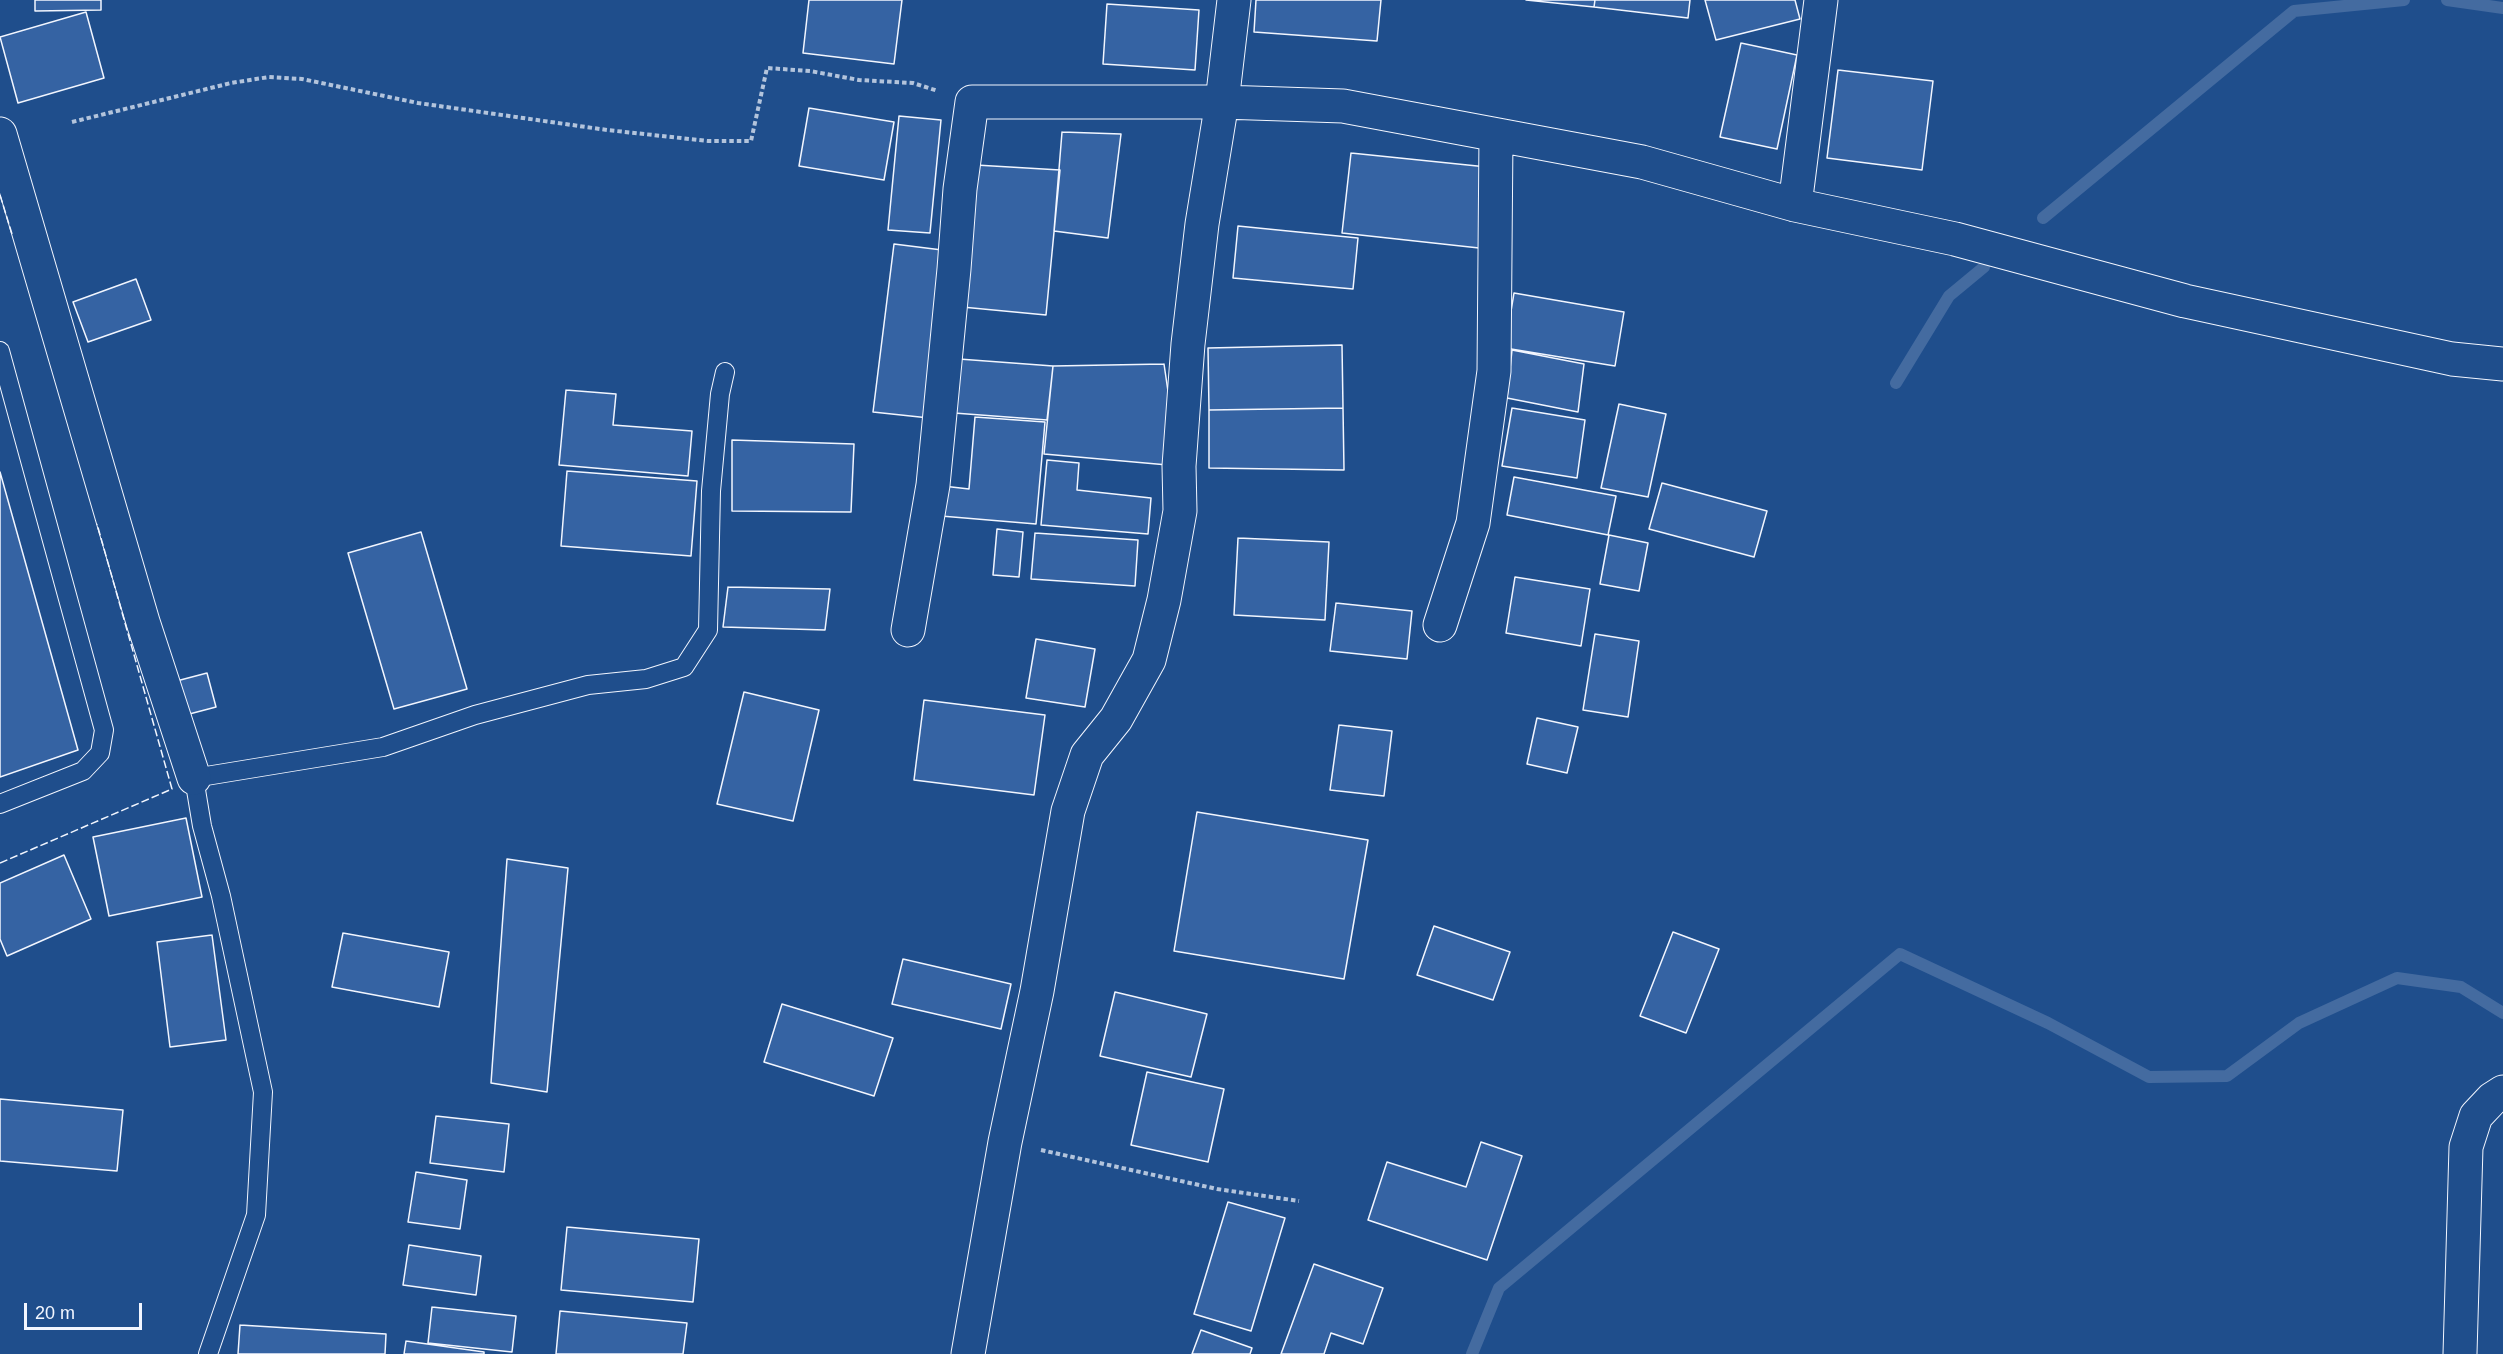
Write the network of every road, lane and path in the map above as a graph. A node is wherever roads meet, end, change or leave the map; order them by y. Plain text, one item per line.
1 (1234, 0) edge
2 (1821, 0) edge
3 (913, 83) dead end
4 (1222, 102) junction
5 (72, 122) dead end
6 (0, 134) edge
7 (1496, 135) junction
8 (1795, 205) junction
9 (0, 351) edge
10 (2503, 364) edge
11 (725, 372) dead end
12 (1440, 626) dead end
13 (908, 630) dead end
14 (194, 778) junction
15 (0, 804) edge
16 (2503, 1092) edge
17 (1005, 1142) junction
18 (1299, 1201) dead end
19 (208, 1354) edge
20 (968, 1354) edge
21 (2460, 1354) edge

1 - 4 street
2 - 8 street
3 - 5 path
4 - 7 street
4 - 13 street
4 - 17 street
6 - 14 street
7 - 8 street
7 - 12 street
8 - 10 street
9 - 15 lane
11 - 14 lane
14 - 19 lane
16 - 21 street
17 - 18 path
17 - 20 street

